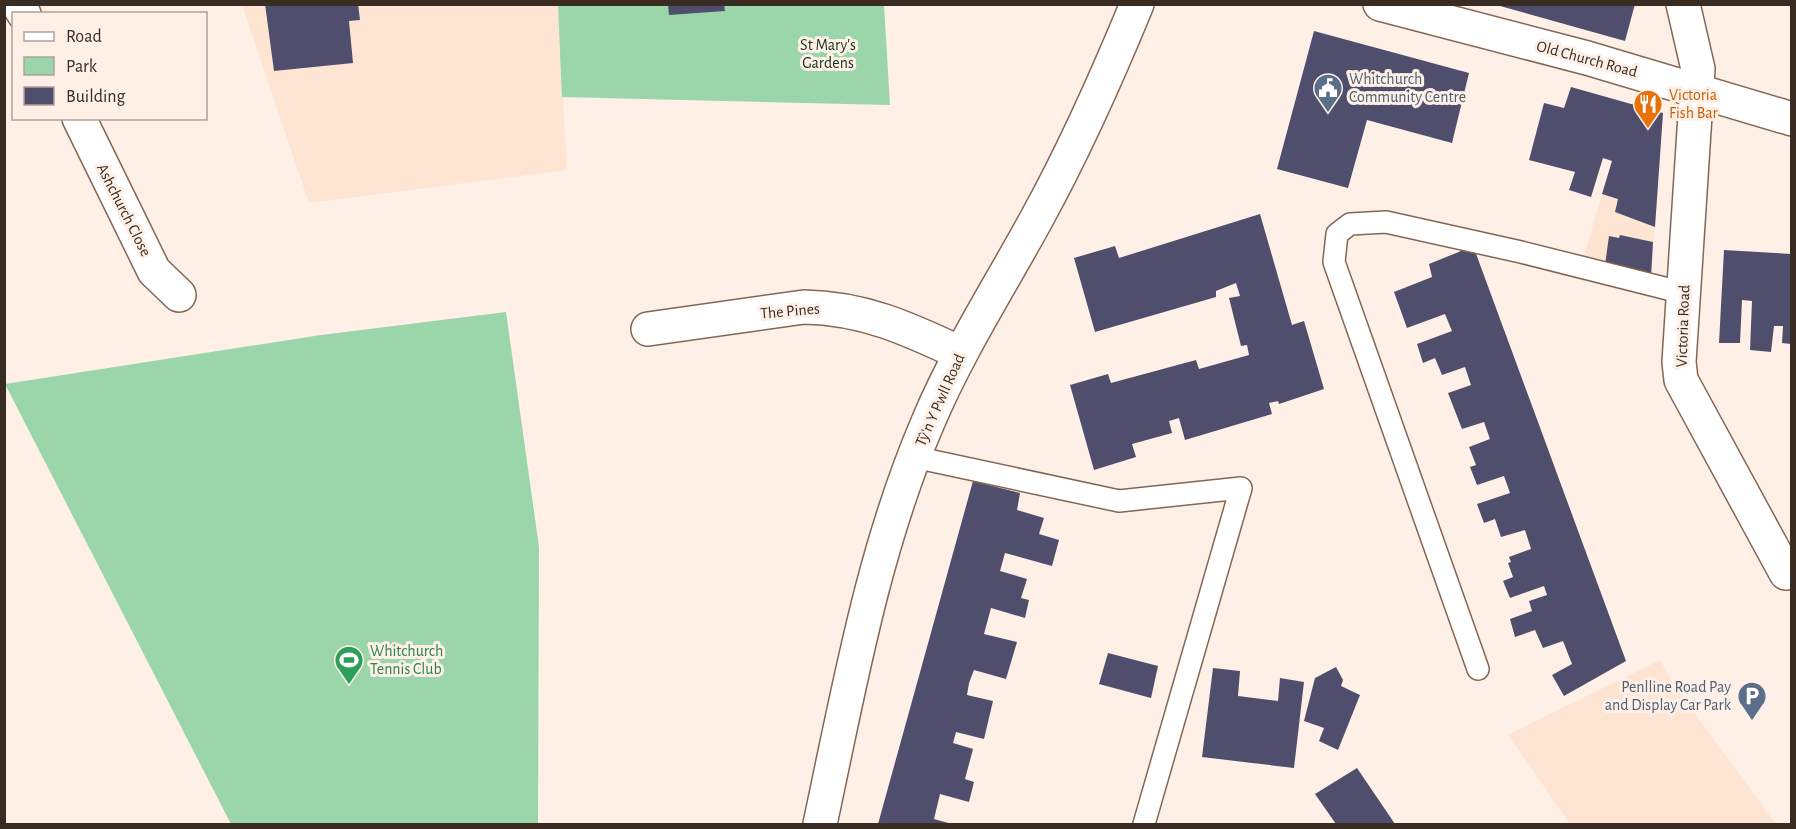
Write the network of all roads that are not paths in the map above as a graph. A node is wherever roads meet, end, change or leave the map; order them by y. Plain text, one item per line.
1 (1137, 4) edge
2 (1380, 4) edge
3 (1683, 4) edge
4 (1697, 90) junction
5 (1791, 119) edge
6 (80, 120) edge
7 (1684, 293) junction
8 (178, 295) dead end
9 (648, 329) dead end
10 (960, 353) junction
11 (915, 457) junction
12 (1789, 571) edge
13 (1478, 669) dead end
14 (820, 825) edge
15 (1144, 825) edge

1 - 10 street, Tŷ'n Y Pwll Road
2 - 4 street, Old Church Road
3 - 4 street, Victoria Road
4 - 5 street, Old Church Road
4 - 7 street, Victoria Road
6 - 8 street, Ashchurch Close
7 - 12 street, Victoria Road
7 - 13 lane
9 - 10 street, The Pines
10 - 11 street, Tŷ'n Y Pwll Road
11 - 14 street, Tŷ'n Y Pwll Road
11 - 15 lane

